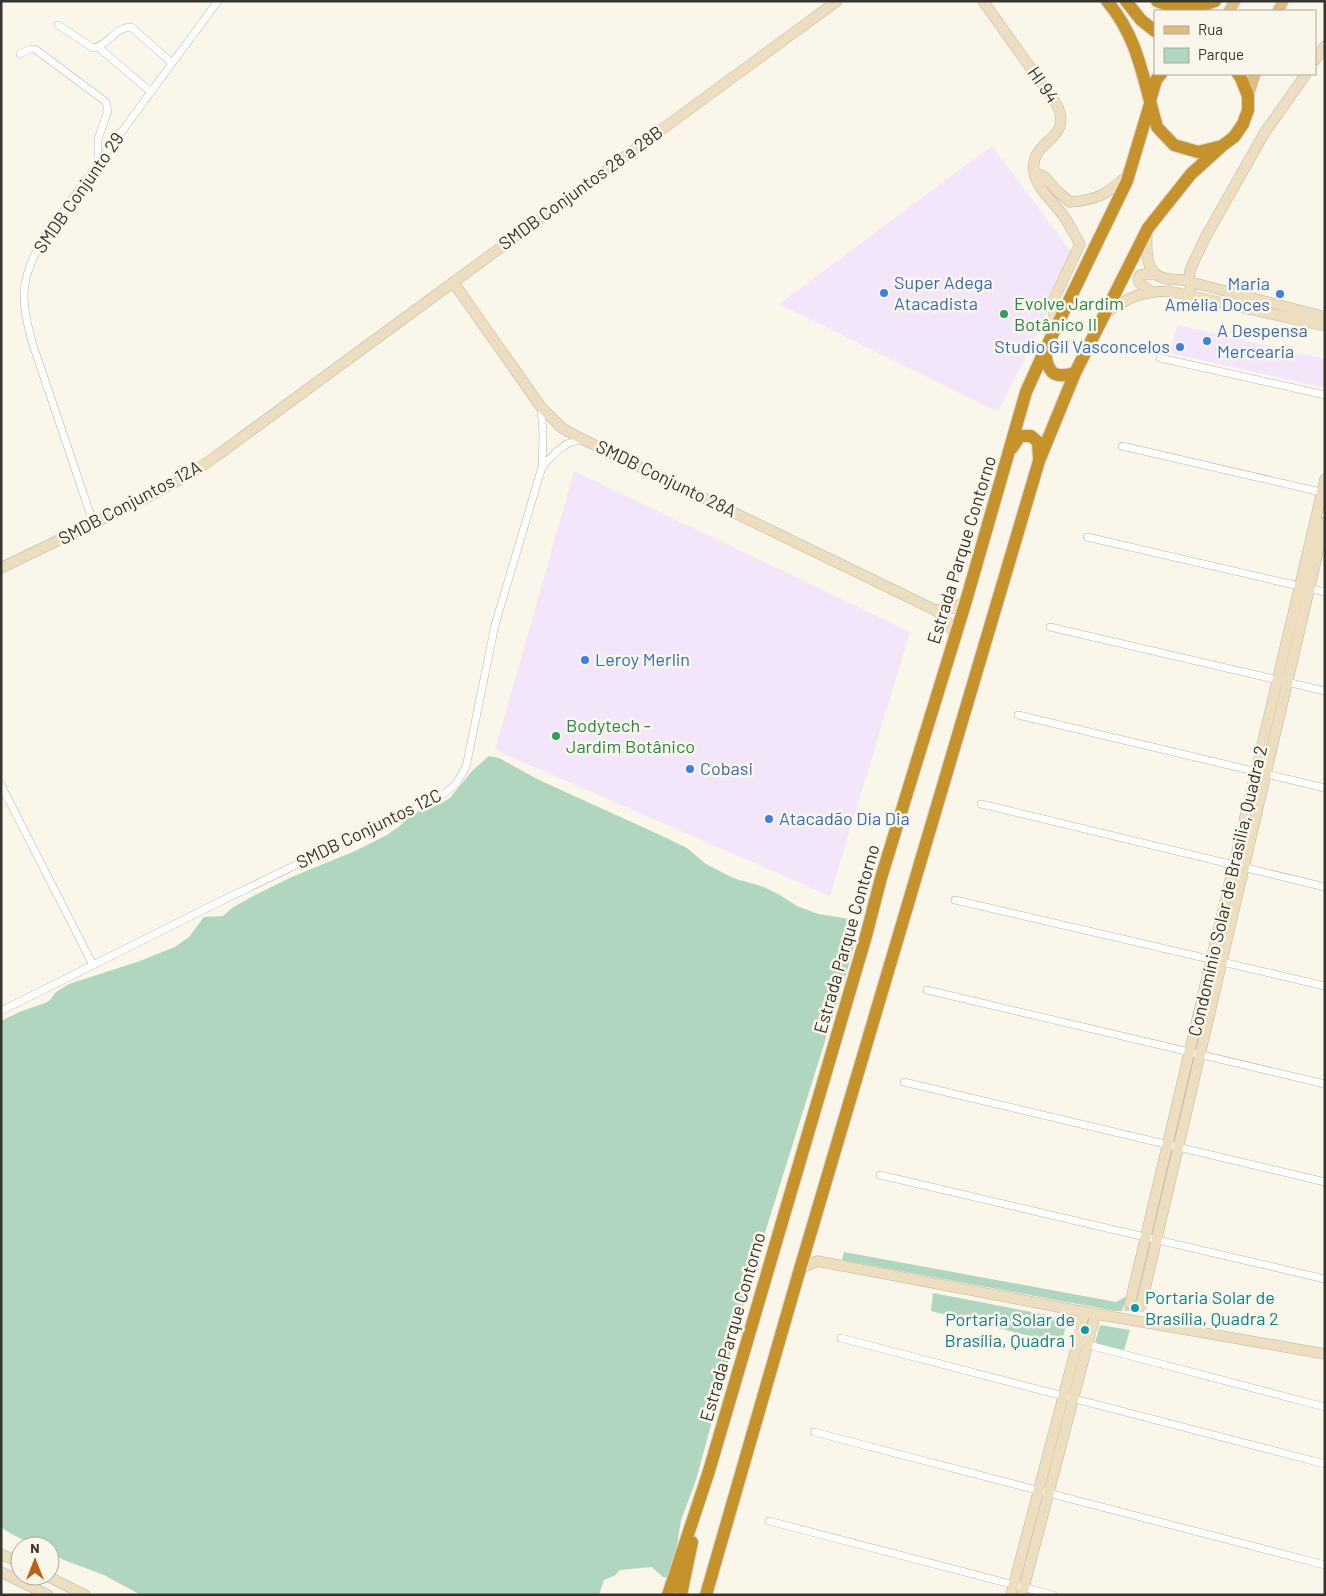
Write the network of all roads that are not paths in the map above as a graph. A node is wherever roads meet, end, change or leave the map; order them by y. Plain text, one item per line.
1 (218, 1) edge
2 (837, 1) edge
3 (983, 1) edge
4 (1107, 1) edge
5 (1126, 1) edge
6 (1157, 1) edge
7 (1215, 1) edge
8 (58, 25) dead end
9 (1154, 30) edge
10 (1325, 46) edge
11 (98, 47) junction
12 (20, 54) dead end
13 (1316, 59) edge
14 (172, 63) junction
15 (1160, 75) edge
16 (1239, 75) edge
17 (1255, 75) edge
18 (1305, 75) edge
19 (151, 92) junction
20 (1248, 96) junction
21 (1150, 102) junction
22 (1222, 146) junction
23 (98, 164) junction
24 (1034, 172) junction
25 (1130, 174) junction
26 (1148, 228) junction
27 (1156, 274) junction
28 (453, 282) junction
29 (1189, 282) junction
30 (1151, 291) junction
31 (1188, 295) junction
32 (1104, 315) junction
33 (1325, 317) edge
34 (1325, 326) edge
35 (1054, 332) junction
36 (1045, 350) junction
37 (1160, 358) dead end
38 (1075, 373) junction
39 (326, 376) joint
40 (1325, 395) edge
41 (541, 407) junction
42 (589, 442) junction
43 (1122, 446) dead end
44 (1009, 454) junction
45 (1039, 461) junction
46 (542, 467) junction
47 (1325, 479) edge
48 (1323, 493) edge
49 (93, 522) junction
50 (1325, 522) edge
51 (1087, 536) dead end
52 (1, 568) edge
53 (1304, 587) junction
54 (1325, 592) edge
55 (966, 601) junction
56 (935, 610) junction
57 (1050, 627) dead end
58 (954, 636) junction
59 (1282, 680) junction
60 (1325, 691) edge
61 (1018, 715) dead end
62 (1261, 773) junction
63 (1, 785) edge
64 (1325, 788) edge
65 (981, 804) dead end
66 (1239, 866) junction
67 (1325, 887) edge
68 (955, 900) dead end
69 (1217, 961) junction
70 (93, 965) junction
71 (1325, 986) edge
72 (927, 990) dead end
73 (1, 1011) edge
74 (1195, 1054) junction
75 (904, 1082) dead end
76 (1325, 1084) edge
77 (1168, 1144) junction
78 (1178, 1147) junction
79 (880, 1175) dead end
80 (1325, 1182) edge
81 (1146, 1237) junction
82 (1157, 1240) junction
83 (806, 1249) junction
84 (817, 1261) junction
85 (800, 1269) junction
86 (1325, 1279) edge
87 (1129, 1308) junction
88 (1140, 1310) junction
89 (1090, 1313) junction
90 (1085, 1332) junction
91 (841, 1338) dead end
92 (1325, 1354) edge
93 (1068, 1397) junction
94 (1325, 1407) edge
95 (814, 1432) dead end
96 (1325, 1464) edge
97 (1044, 1492) junction
98 (733, 1498) junction
99 (699, 1500) junction
100 (769, 1521) dead end
101 (1325, 1565) edge
102 (1, 1572) edge
103 (60, 1582) edge
104 (1018, 1590) edge
105 (48, 1595) edge
106 (85, 1595) edge
107 (668, 1595) edge
108 (681, 1595) edge
109 (698, 1595) edge
110 (706, 1595) edge
111 (1053, 1595) edge

1 - 14 street, SMDB Conjunto 29
2 - 28 street, SMDB Conjuntos 28 a 28B
3 - 24 street, HI 94
4 - 21 highway
5 - 9 highway
6 - 7 highway
8 - 11 street
10 - 13 street
11 - 14 street
11 - 19 street
12 - 23 street
14 - 19 street, SMDB Conjunto 29
15 - 21 highway, Estrada Parque Contorno
16 - 20 highway
17 - 20 main road
18 - 29 street
19 - 23 street, SMDB Conjunto 29
20 - 22 highway
21 - 22 highway
21 - 25 highway, Estrada Parque Contorno
22 - 26 highway
23 - 49 street, SMDB Conjunto 29
24 - 25 street
24 - 35 street
25 - 35 highway, Estrada Parque Contorno
26 - 27 street
26 - 32 highway
27 - 29 street
27 - 30 street
28 - 39 street, SMDB Conjuntos 28 a 28B
28 - 41 street, SMDB Conjunto 28A
29 - 31 street
29 - 33 street
30 - 31 street
30 - 32 street
31 - 34 street
32 - 38 highway
35 - 36 highway, Estrada Parque Contorno
36 - 38 highway
36 - 44 highway, Estrada Parque Contorno
37 - 40 street
38 - 45 highway
39 - 49 street, SMDB Conjuntos 12A
41 - 42 street, SMDB Conjunto 28A
41 - 46 street, SMDB Conjuntos 12C
42 - 46 street, SMDB Conjuntos 12C
42 - 56 street, SMDB Conjunto 28A
43 - 48 street
44 - 45 highway
44 - 55 highway, Estrada Parque Contorno
45 - 83 highway
46 - 70 street, SMDB Conjuntos 12C
47 - 48 street, Condomínio Solar de Brasilia, Quadra 2
48 - 53 street, Condomínio Solar de Brasilia, Quadra 2
49 - 52 street, SMDB Conjuntos 12A
50 - 53 street, Condomínio Solar de Brasilia, Quadra 2
51 - 53 street
53 - 54 street
53 - 59 street, Condomínio Solar de Brasilia, Quadra 2
55 - 56 street
55 - 58 highway, Estrada Parque Contorno
56 - 58 street
57 - 59 street
58 - 99 highway, Estrada Parque Contorno
59 - 60 street
59 - 62 street, Condomínio Solar de Brasilia, Quadra 2
61 - 62 street
62 - 64 street
62 - 66 street, Condomínio Solar de Brasilia, Quadra 2
63 - 70 street
65 - 66 street
66 - 67 street
66 - 69 street, Condomínio Solar de Brasilia, Quadra 2
68 - 69 street
69 - 71 street
69 - 74 street, Condomínio Solar de Brasilia, Quadra 2
70 - 73 street, SMDB Conjuntos 12C
72 - 74 street
74 - 76 street
74 - 77 street, Condomínio Solar de Brasilia, Quadra 2
74 - 78 street, Condomínio Solar de Brasilia, Quadra 2
75 - 77 street
77 - 78 street
77 - 81 street, Condomínio Solar de Brasilia, Quadra 2
78 - 80 street
78 - 82 street, Condomínio Solar de Brasilia, Quadra 2
79 - 81 street
81 - 82 street
81 - 87 street, Condomínio Solar de Brasilia, Quadra 2
82 - 86 street
82 - 88 street, Condomínio Solar de Brasilia, Quadra 2
83 - 84 street
83 - 85 highway
84 - 85 street
84 - 89 street
85 - 98 highway
87 - 88 street
87 - 88 street
87 - 89 street
88 - 92 street
89 - 90 street
90 - 93 street
90 - 94 street
91 - 93 street
93 - 96 street
93 - 97 street
95 - 97 street
97 - 101 street
97 - 104 street
98 - 109 highway
98 - 110 highway
99 - 107 highway, Estrada Parque Contorno
99 - 108 highway
100 - 104 street
102 - 105 street
103 - 106 street
104 - 111 street

